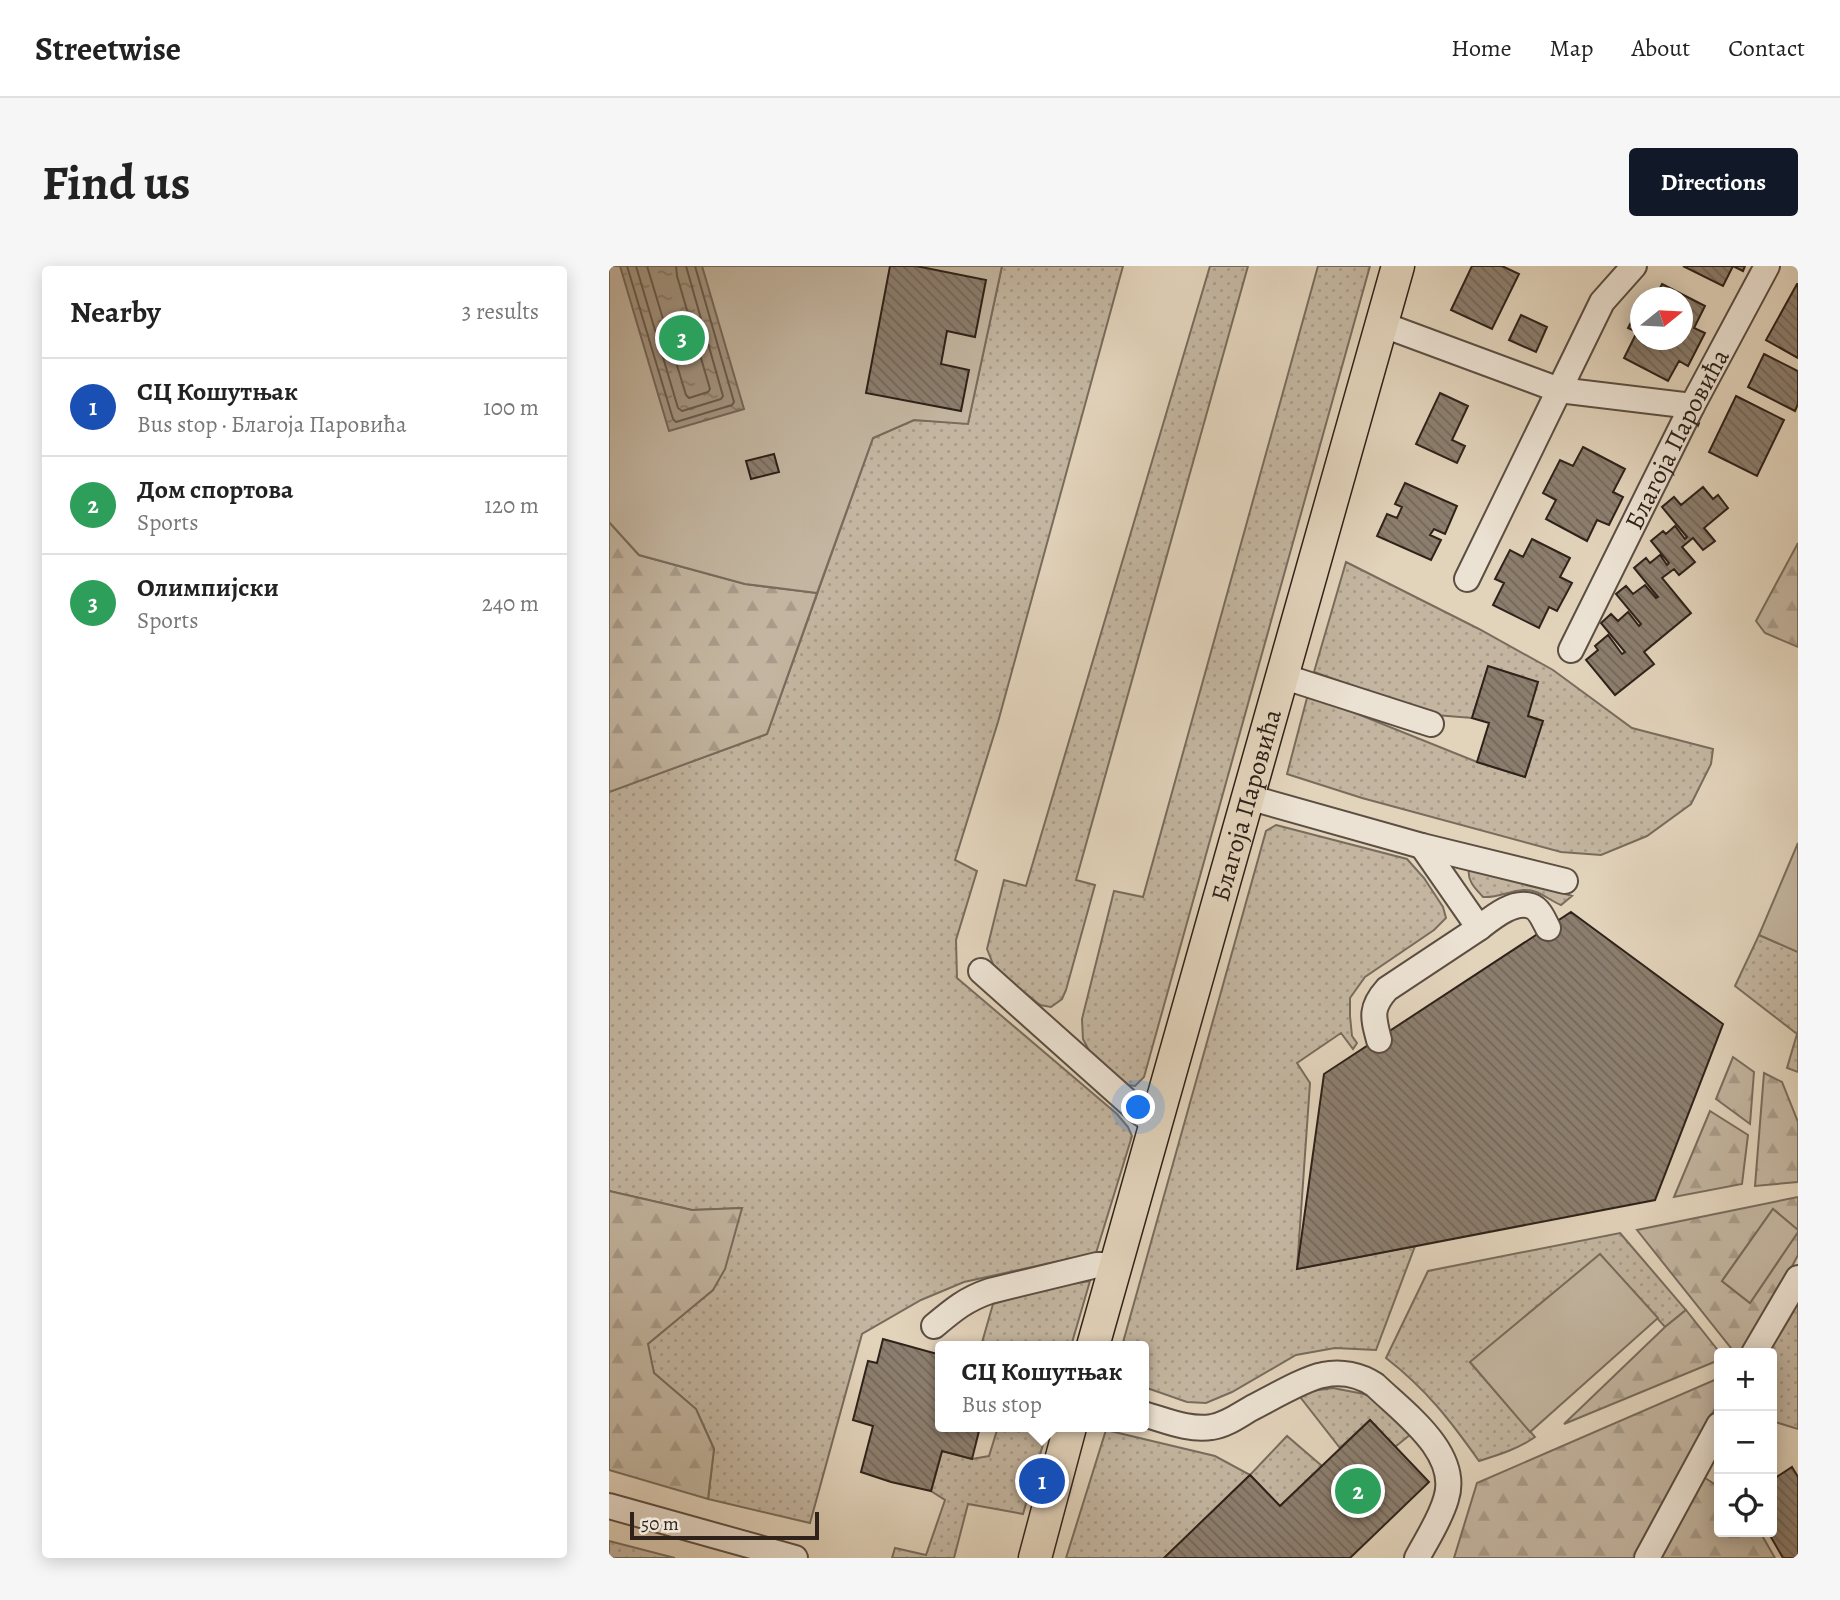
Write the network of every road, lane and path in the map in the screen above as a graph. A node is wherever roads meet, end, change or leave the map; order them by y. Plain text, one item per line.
1 (1398, 266) edge
2 (1634, 266) edge
3 (1767, 266) edge
4 (1381, 324) junction
5 (1559, 390) junction
6 (1692, 406) junction
7 (1467, 579) dead end
8 (1571, 650) dead end
9 (1282, 676) junction
10 (1431, 723) dead end
11 (1248, 797) junction
12 (1422, 846) junction
13 (1565, 881) dead end
14 (1479, 928) junction
15 (1548, 928) dead end
16 (981, 971) dead end
17 (1379, 1040) dead end
18 (1156, 1124) junction
19 (1115, 1268) junction
20 (1798, 1278) edge
21 (934, 1326) dead end
22 (1094, 1341) edge
23 (1757, 1348) edge
24 (1149, 1416) edge
25 (1069, 1432) edge
26 (1714, 1435) edge
27 (609, 1506) edge
28 (795, 1558) edge
29 (1035, 1558) edge
30 (1417, 1558) edge
31 (1647, 1558) edge

1 - 4 main road, Благоја Паровића
2 - 5 street
3 - 6 street, Благоја Паровића
4 - 5 street
4 - 9 main road, Благоја Паровића
5 - 6 street
5 - 7 street
6 - 8 street, Благоја Паровића
9 - 10 street
9 - 11 main road, Благоја Паровића
11 - 12 street
11 - 18 main road, Благоја Паровића
12 - 13 street
12 - 14 street
14 - 15 street
14 - 17 street
16 - 18 street
18 - 19 main road, Благоја Паровића
19 - 21 street
19 - 22 main road, Благоја Паровића
20 - 23 street
24 - 30 street
25 - 29 main road
26 - 31 street
27 - 28 street

